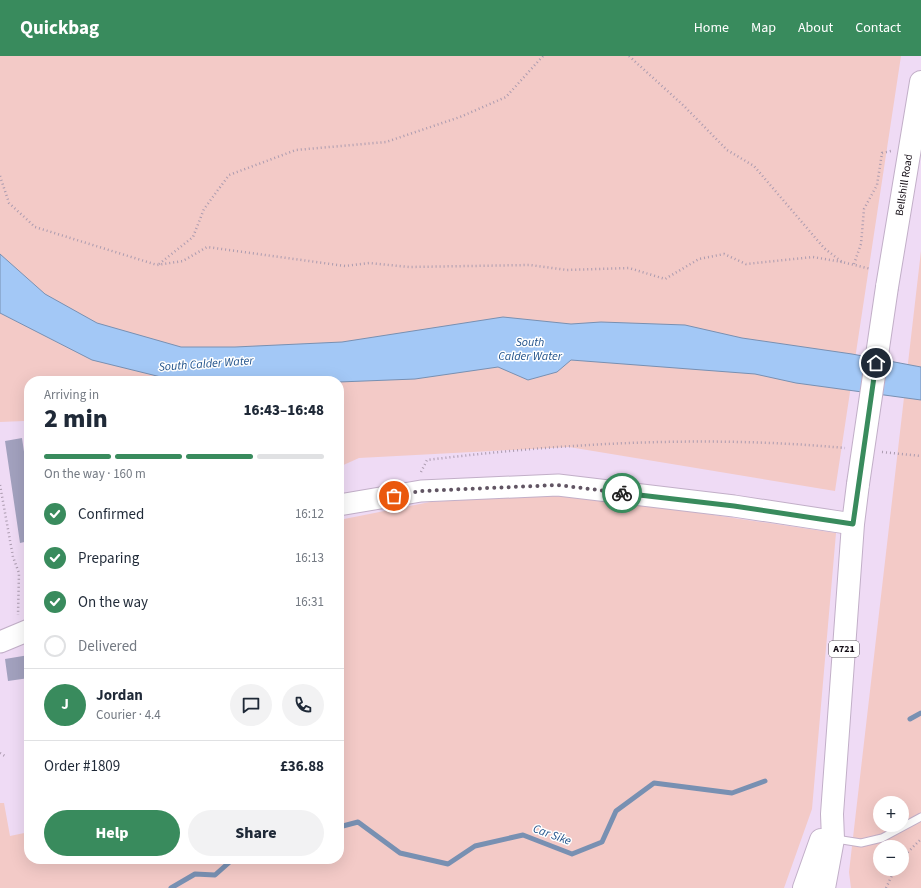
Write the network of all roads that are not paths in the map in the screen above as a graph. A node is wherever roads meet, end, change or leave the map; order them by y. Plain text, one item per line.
1 (921, 82) edge
2 (344, 504) edge
3 (853, 524) junction
4 (921, 817) edge
5 (828, 837) junction
6 (804, 888) edge
7 (824, 888) edge

1 - 3 main road, Bellshill Road / A721, bridge
2 - 3 street
3 - 5 main road, A721
4 - 5 lane
5 - 6 main road, A721
5 - 7 main road, A721

